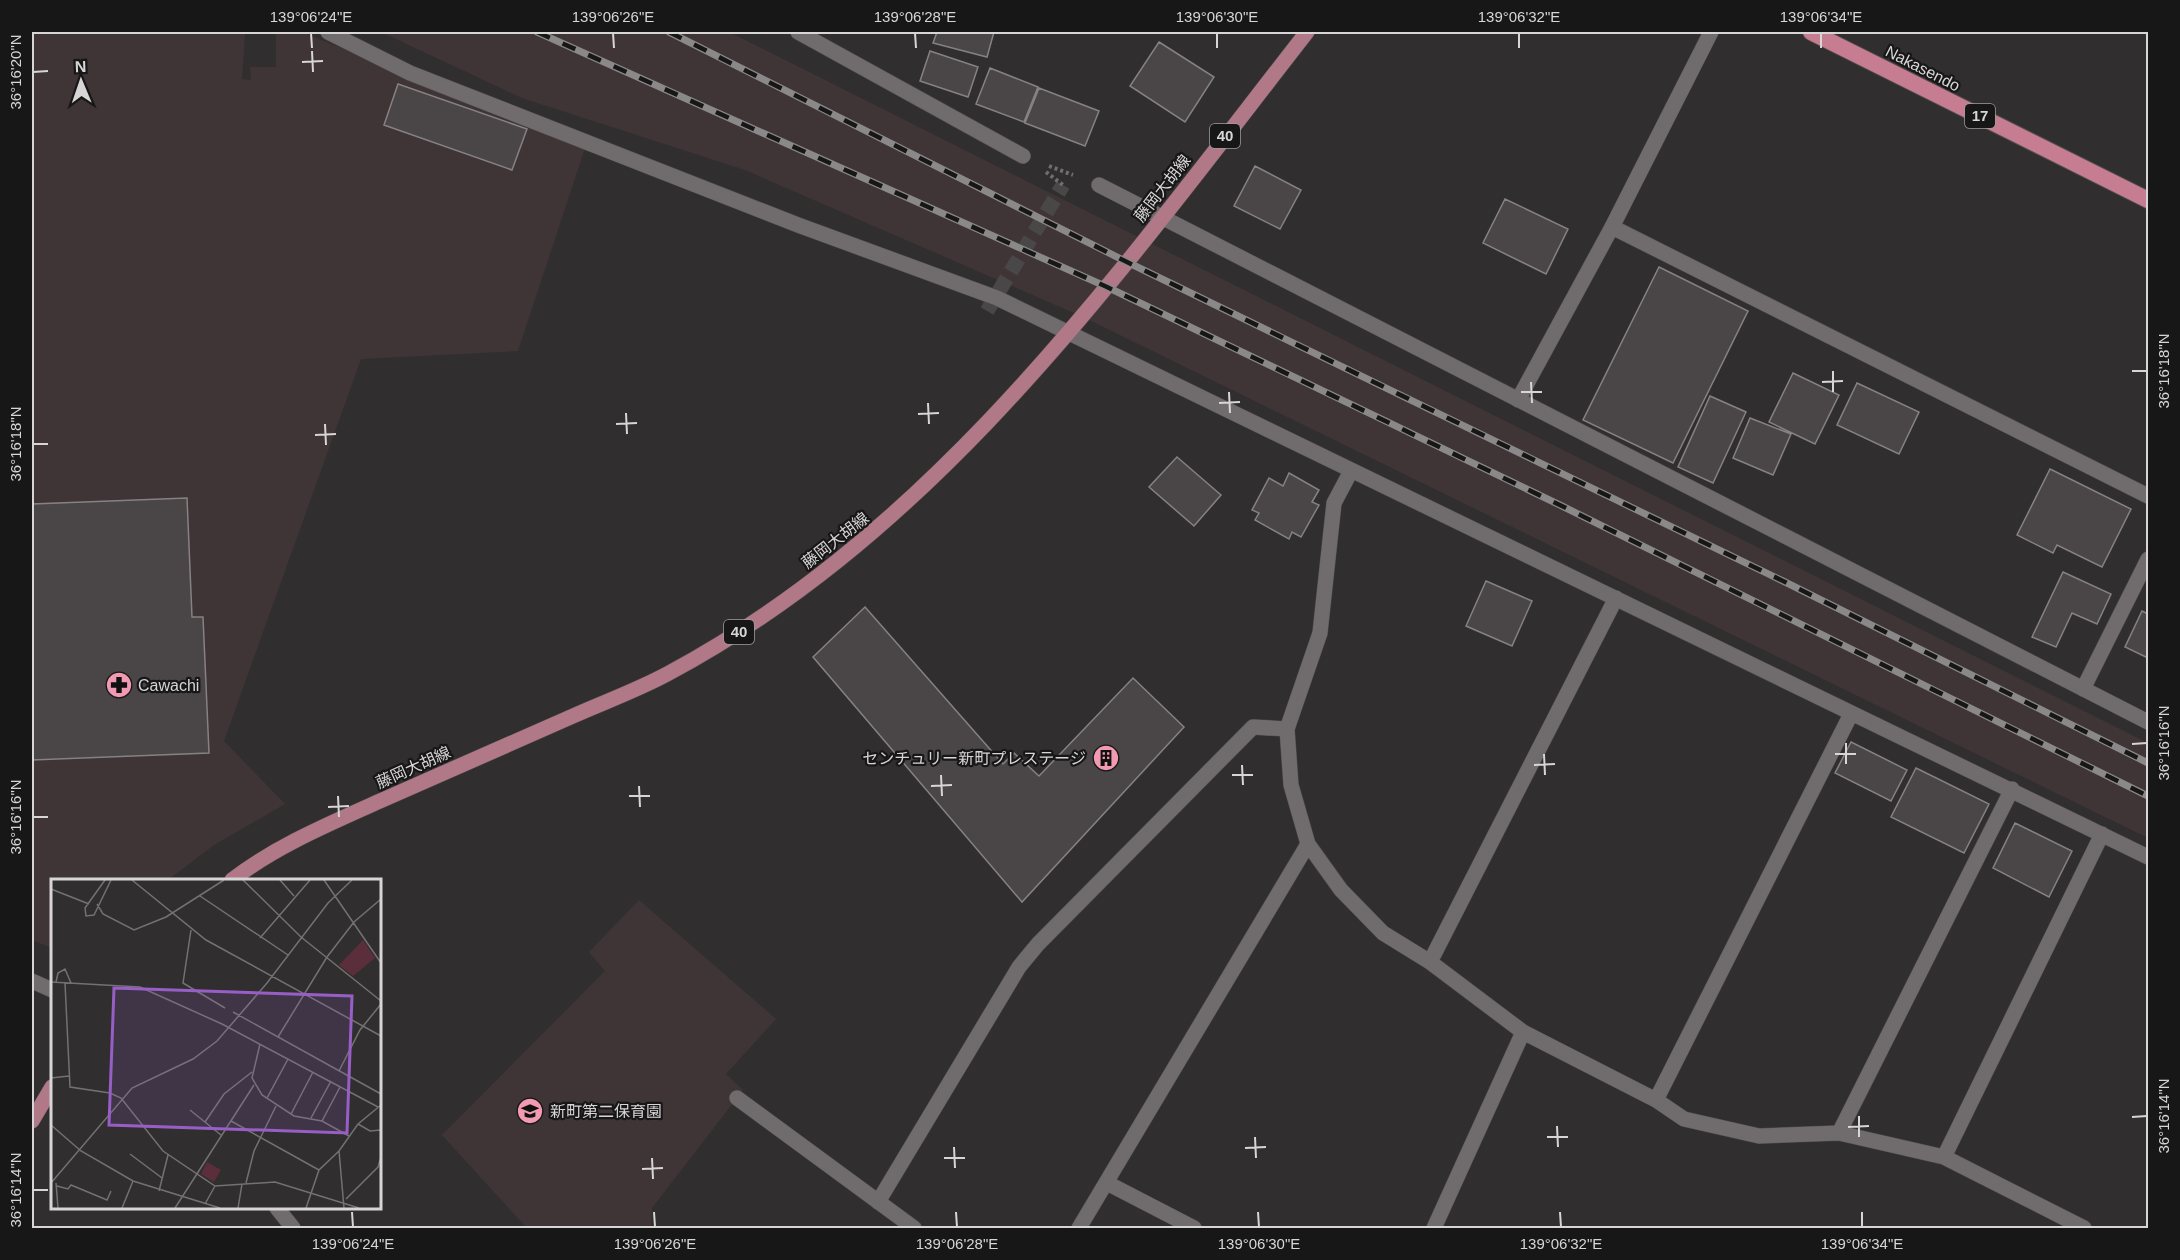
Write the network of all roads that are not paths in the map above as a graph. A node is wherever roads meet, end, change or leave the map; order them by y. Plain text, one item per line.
1 (328, 32) edge
2 (798, 32) edge
3 (1307, 32) edge
4 (1711, 32) edge
5 (1811, 32) edge
6 (1023, 156) road end
7 (1099, 185) road end
8 (2148, 200) edge
9 (1161, 218) junction
10 (1612, 227) junction
11 (1069, 333) junction
12 (1518, 400) junction
13 (1351, 471) junction
14 (2148, 496) edge
15 (2148, 559) edge
16 (1616, 598) junction
17 (2083, 689) junction
18 (1851, 714) junction
19 (2148, 722) edge
20 (1287, 729) junction
21 (2012, 789) junction
22 (2102, 834) junction
23 (1308, 844) junction
24 (2148, 857) edge
25 (234, 879) edge
26 (1430, 962) junction
27 (32, 981) edge
28 (51, 990) edge
29 (1523, 1032) junction
30 (51, 1089) edge
31 (737, 1098) dead end
32 (1656, 1100) junction
33 (32, 1121) edge
34 (1839, 1133) junction
35 (1944, 1157) junction
36 (1107, 1183) junction
37 (878, 1202) junction
38 (278, 1209) edge
39 (293, 1228) edge
40 (914, 1228) edge
41 (1079, 1228) edge
42 (1194, 1228) edge
43 (1434, 1228) edge
44 (2084, 1228) edge

1 - 11 street
2 - 6 street
3 - 9 main road, 藤岡大胡線 / 40
4 - 10 street
5 - 8 highway, Nakasendo / 17
7 - 9 street
9 - 11 main road, 藤岡大胡線 / 40
9 - 12 street
10 - 12 street
10 - 14 street
11 - 13 street
11 - 25 main road, 藤岡大胡線 / 40
12 - 17 street
13 - 16 street
13 - 20 street
15 - 17 street
16 - 18 street
16 - 26 street
17 - 19 street
18 - 21 street
18 - 32 street
20 - 23 street
20 - 37 street
21 - 22 street
21 - 34 street
22 - 24 street
22 - 35 street
23 - 26 street
23 - 36 street
26 - 29 street
27 - 28 street
29 - 32 street
29 - 43 street
30 - 33 main road
31 - 37 street
32 - 34 street
34 - 35 street
35 - 44 street
36 - 41 street
36 - 42 street
37 - 40 street
38 - 39 street

